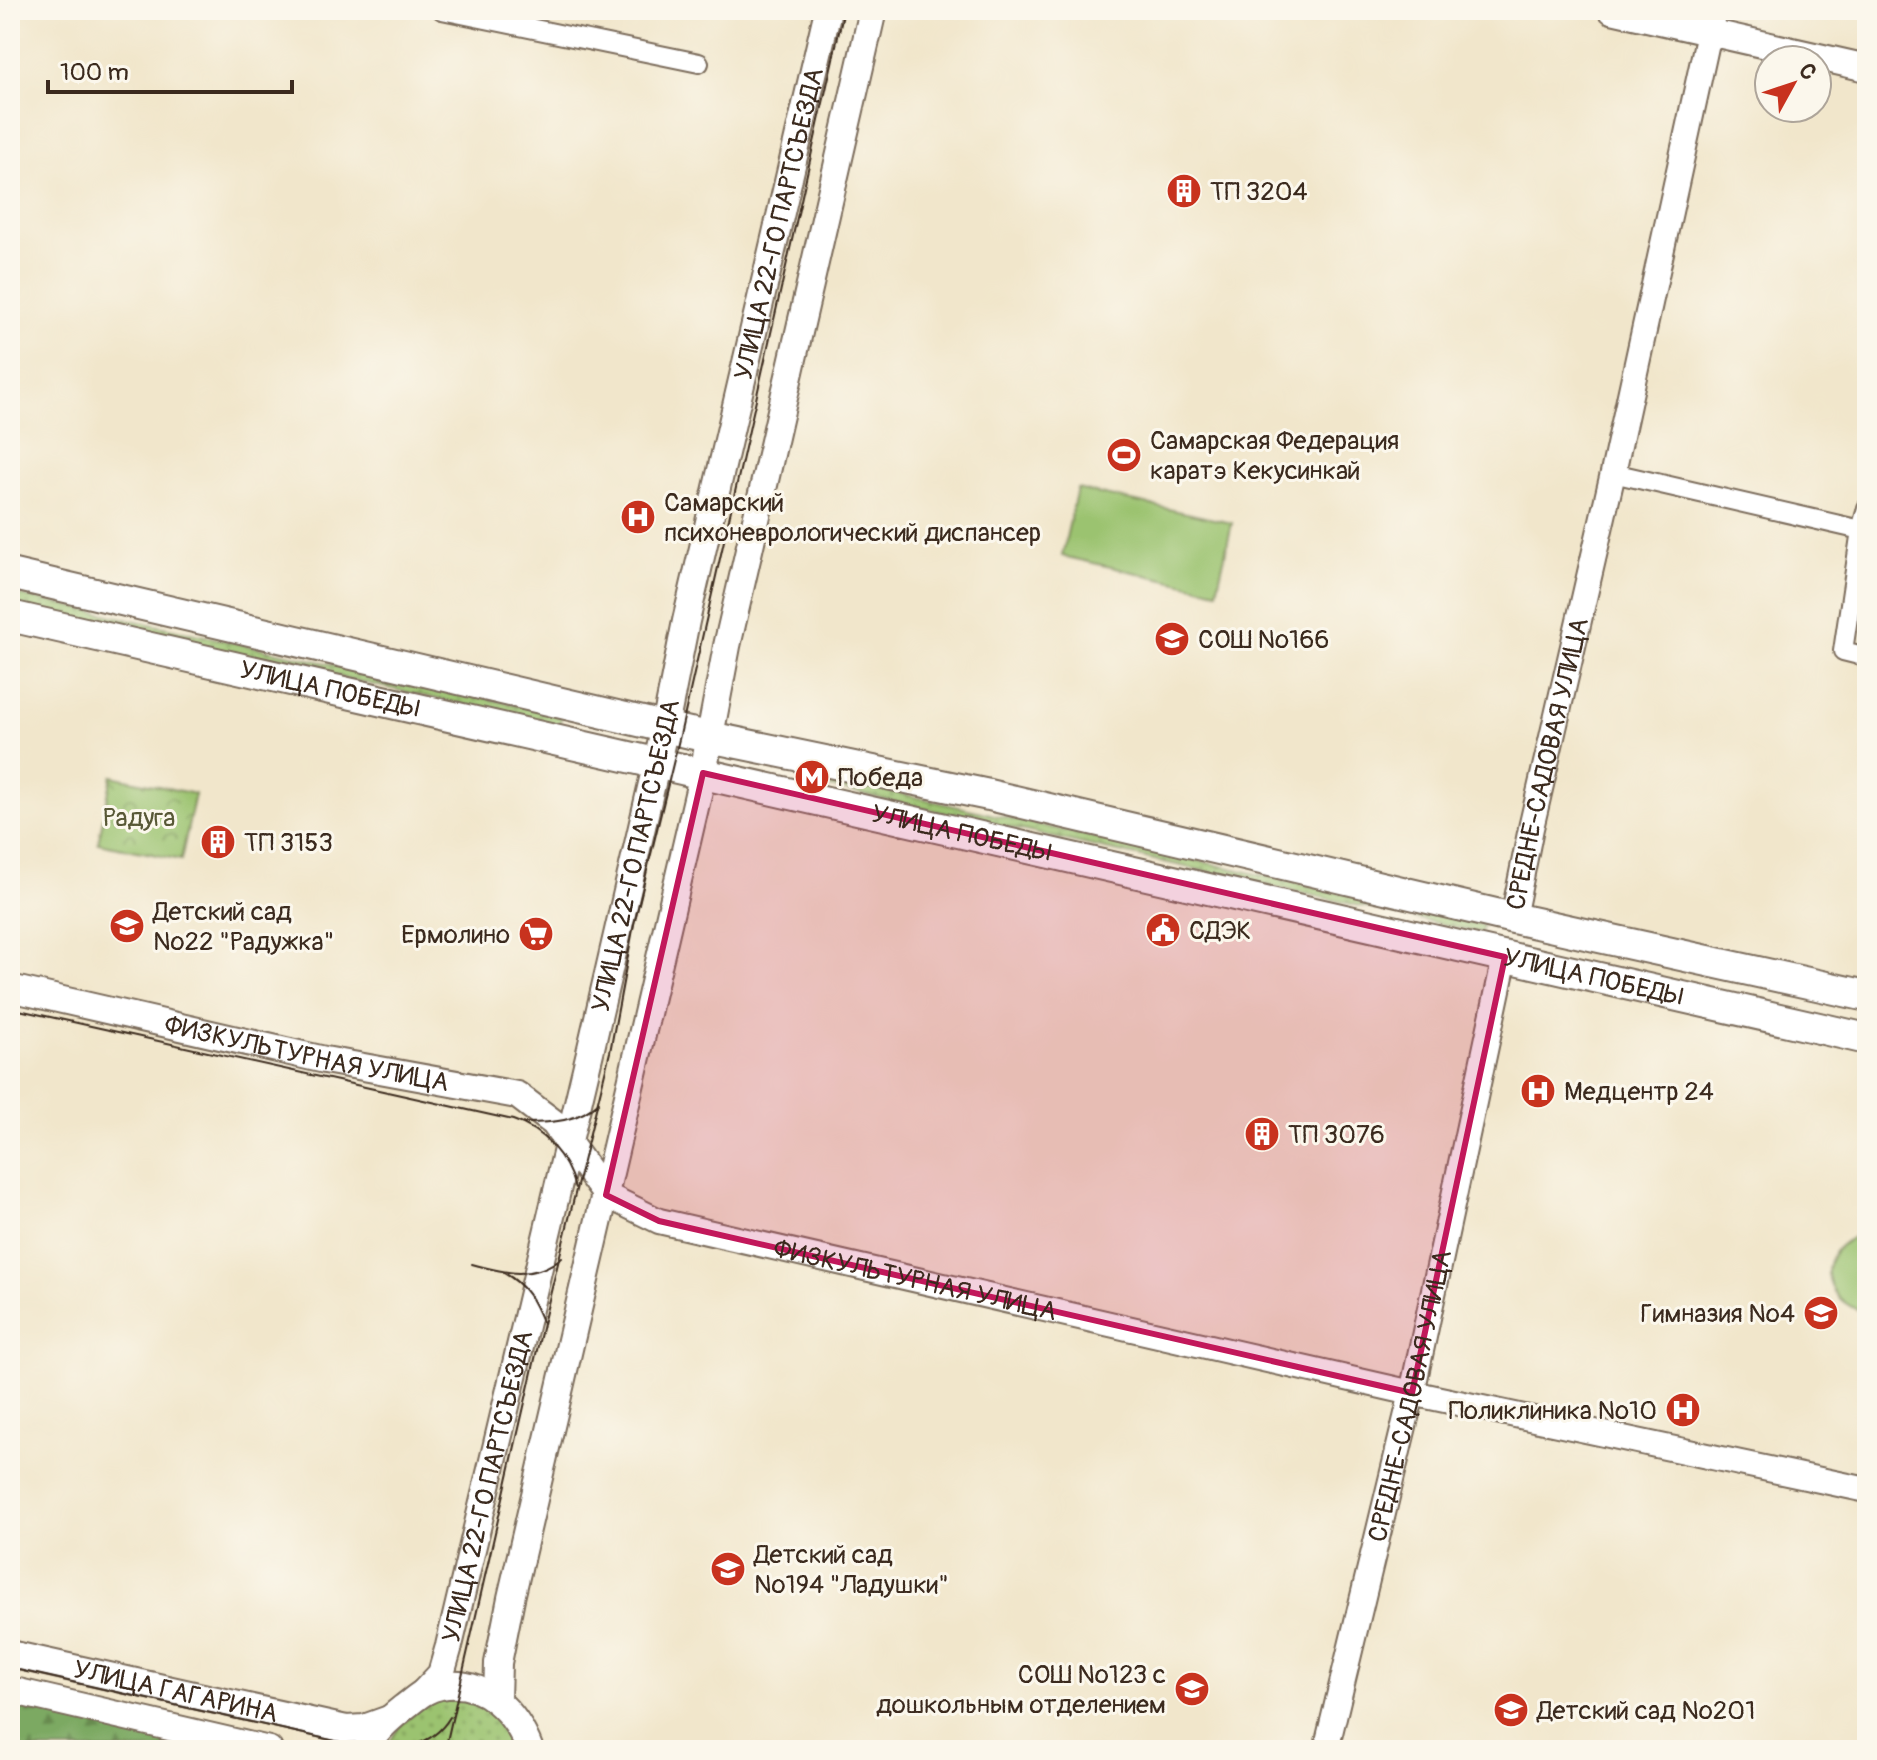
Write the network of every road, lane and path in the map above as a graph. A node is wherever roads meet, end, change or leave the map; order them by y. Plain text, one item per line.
1 (442, 10) edge
2 (828, 10) edge
3 (873, 10) edge
4 (1612, 10) edge
5 (1711, 21) edge
6 (699, 63) dead end
7 (1867, 68) edge
8 (1613, 473) junction
9 (1867, 508) edge
10 (1861, 530) junction
11 (10, 574) edge
12 (10, 616) edge
13 (1867, 657) edge
14 (555, 700) junction
15 (665, 727) junction
16 (710, 736) junction
17 (550, 739) junction
18 (808, 757) junction
19 (656, 762) junction
20 (703, 773) junction
21 (801, 796) junction
22 (1513, 918) junction
23 (1505, 957) junction
24 (10, 988) edge
25 (1867, 996) edge
26 (1867, 1039) edge
27 (568, 1141) junction
28 (606, 1195) junction
29 (1412, 1393) junction
30 (1867, 1490) edge
31 (10, 1654) edge
32 (10, 1690) edge
33 (424, 1692) junction
34 (497, 1700) junction
35 (389, 1719) junction
36 (269, 1750) edge
37 (366, 1750) edge
38 (530, 1750) edge
39 (1326, 1750) edge

1 - 6 street
2 - 15 main road, УЛИЦА 22-ГО ПАРТСЪЕЗДА
3 - 16 main road, УЛИЦА 22-ГО ПАРТСЪЕЗДА
4 - 5 main road
5 - 7 main road
5 - 8 street, СРЕДНЕ-САДОВАЯ УЛИЦА
8 - 10 street
8 - 22 street, СРЕДНЕ-САДОВАЯ УЛИЦА
9 - 10 street
10 - 13 street
11 - 14 main road, УЛИЦА ПОБЕДЫ
12 - 17 main road, УЛИЦА ПОБЕДЫ
14 - 15 main road, УЛИЦА ПОБЕДЫ
14 - 17 main road
15 - 16 main road, УЛИЦА ПОБЕДЫ
15 - 19 main road, УЛИЦА 22-ГО ПАРТСЪЕЗДА
16 - 18 main road, УЛИЦА ПОБЕДЫ
16 - 20 main road, УЛИЦА 22-ГО ПАРТСЪЕЗДА
17 - 19 main road, УЛИЦА ПОБЕДЫ
18 - 21 main road
18 - 22 main road, УЛИЦА ПОБЕДЫ
19 - 20 main road, УЛИЦА ПОБЕДЫ
19 - 27 main road, УЛИЦА 22-ГО ПАРТСЪЕЗДА
20 - 21 main road, УЛИЦА ПОБЕДЫ
20 - 28 main road, УЛИЦА 22-ГО ПАРТСЪЕЗДА
21 - 23 main road, УЛИЦА ПОБЕДЫ
22 - 23 main road, СРЕДНЕ-САДОВАЯ УЛИЦА
22 - 25 main road, УЛИЦА ПОБЕДЫ
23 - 26 main road, УЛИЦА ПОБЕДЫ
23 - 29 street, СРЕДНЕ-САДОВАЯ УЛИЦА
24 - 27 main road, ФИЗКУЛЬТУРНАЯ УЛИЦА
27 - 28 main road, ФИЗКУЛЬТУРНАЯ УЛИЦА
27 - 33 main road, УЛИЦА 22-ГО ПАРТСЪЕЗДА
28 - 29 street, ФИЗКУЛЬТУРНАЯ УЛИЦА
28 - 34 main road, УЛИЦА 22-ГО ПАРТСЪЕЗДА
29 - 30 street, ФИЗКУЛЬТУРНАЯ УЛИЦА
29 - 39 street, СРЕДНЕ-САДОВАЯ УЛИЦА
31 - 35 main road, УЛИЦА ГАГАРИНА
32 - 36 main road, УЛИЦА ГАГАРИНА
33 - 34 main road
33 - 35 main road
34 - 38 main road
35 - 37 main road

